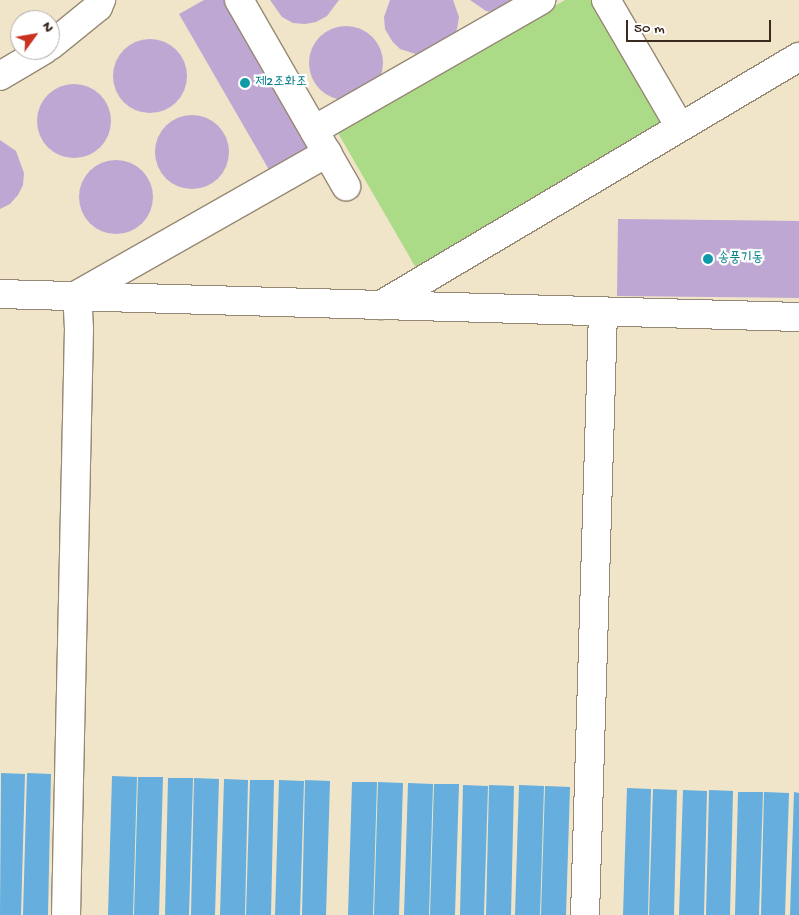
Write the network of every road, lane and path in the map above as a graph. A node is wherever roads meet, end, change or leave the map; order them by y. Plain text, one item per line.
1 (101, 0) edge
2 (239, 0) edge
3 (541, 0) edge
4 (607, 0) edge
5 (60, 38) edge
6 (799, 57) edge
7 (27, 60) edge
8 (0, 76) edge
9 (680, 127) junction
10 (320, 141) junction
11 (346, 186) dead end
12 (0, 294) edge
13 (77, 295) junction
14 (381, 305) junction
15 (603, 311) junction
16 (799, 317) edge
17 (66, 915) edge
18 (585, 915) edge

1 - 5 lane
2 - 10 lane
3 - 10 lane
4 - 9 lane
6 - 9 lane
7 - 8 lane
9 - 14 lane
10 - 11 lane
10 - 13 lane
12 - 13 lane
13 - 14 lane
13 - 17 lane
14 - 15 lane
15 - 16 lane
15 - 18 lane

